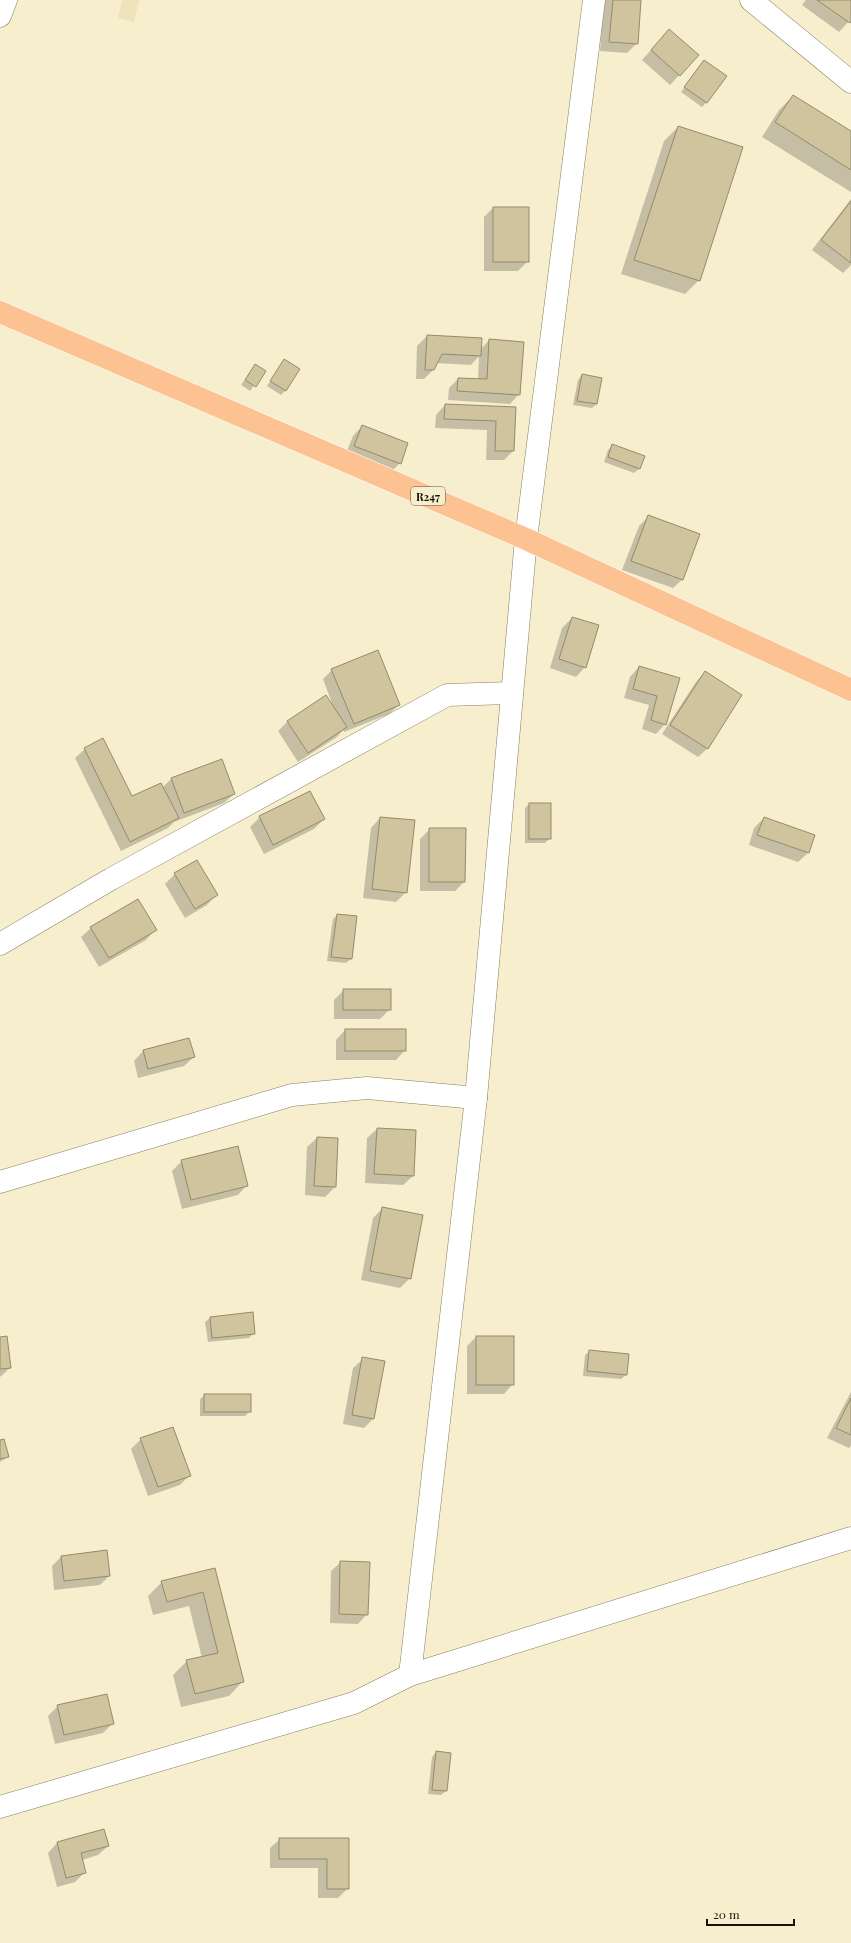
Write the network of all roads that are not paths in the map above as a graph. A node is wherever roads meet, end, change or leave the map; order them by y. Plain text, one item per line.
1 (6, 0) edge
2 (594, 0) edge
3 (751, 0) edge
4 (0, 16) edge
5 (851, 82) edge
6 (0, 312) edge
7 (526, 539) junction
8 (851, 690) edge
9 (512, 693) junction
10 (0, 944) edge
11 (476, 1098) junction
12 (0, 1182) edge
13 (851, 1538) edge
14 (410, 1675) junction
15 (0, 1807) edge

1 - 4 street
2 - 7 street
3 - 5 street
6 - 7 main road, R247
7 - 8 main road, R247
7 - 9 street
9 - 10 street
9 - 11 street
11 - 12 street
11 - 14 street
13 - 14 street
14 - 15 street

